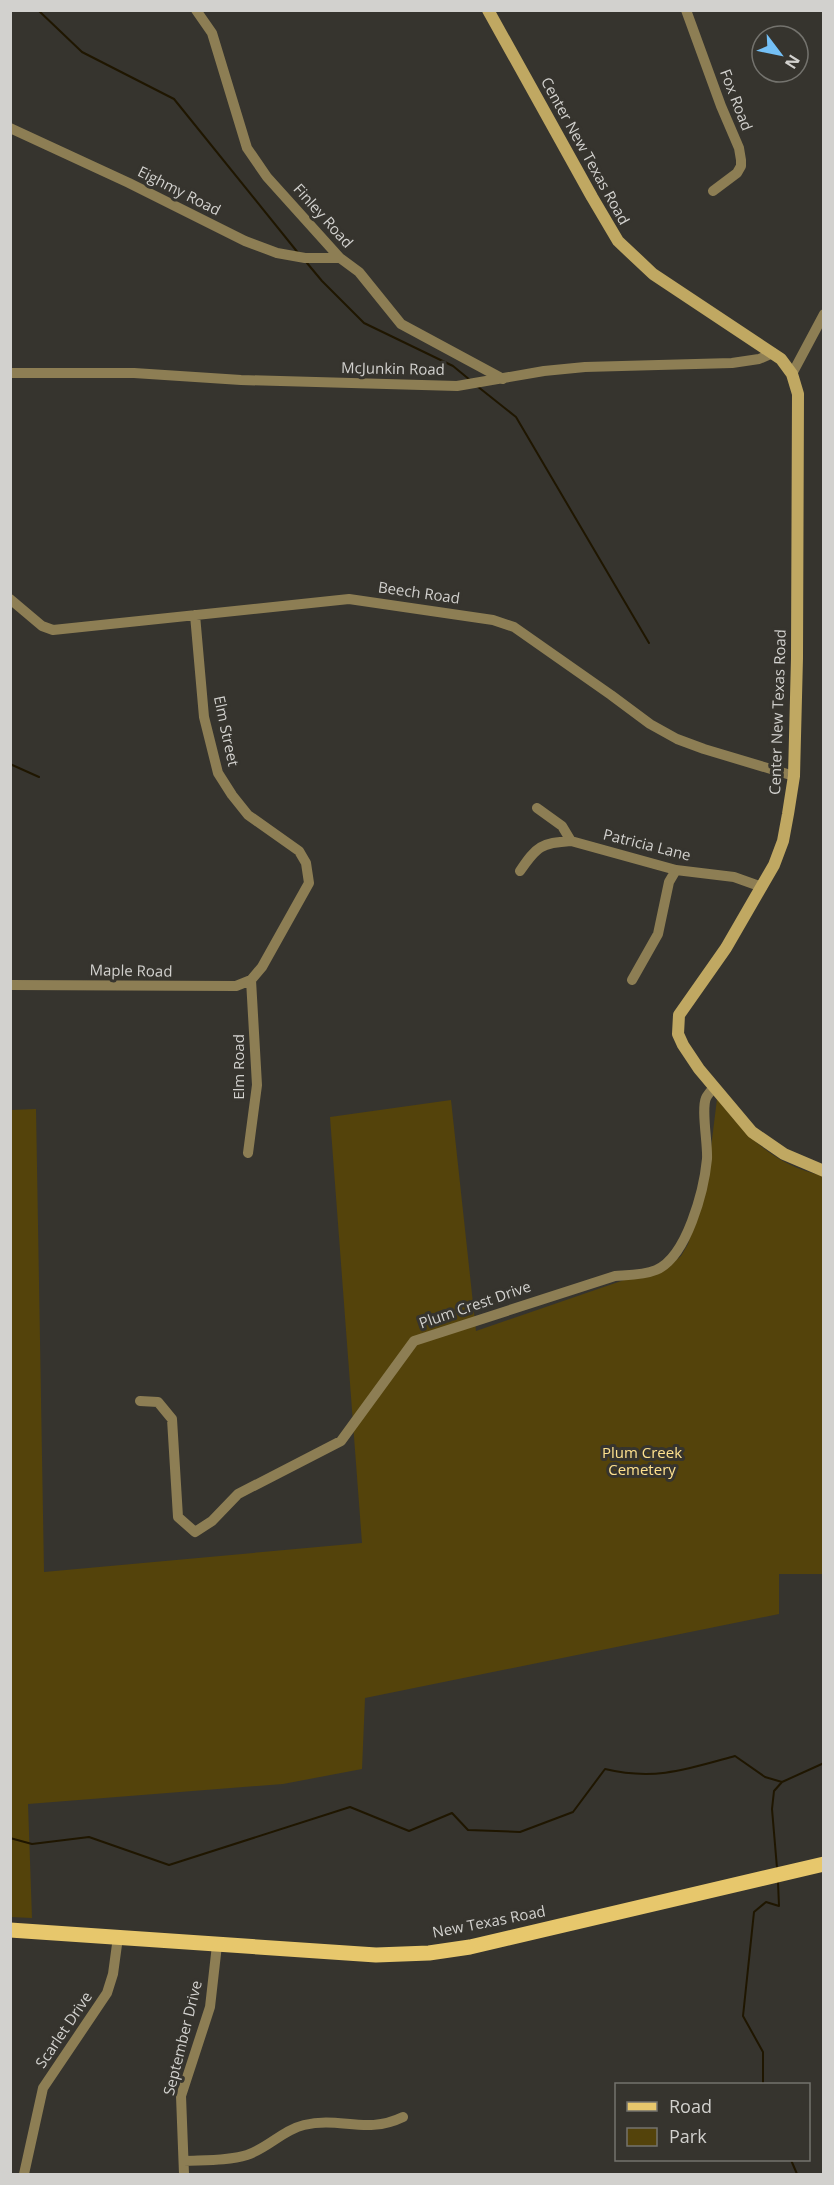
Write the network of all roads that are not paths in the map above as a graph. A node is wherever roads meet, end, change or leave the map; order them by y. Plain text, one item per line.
1 (196, 10) edge
2 (488, 10) edge
3 (686, 10) edge
4 (10, 128) edge
5 (713, 191) dead end
6 (340, 258) junction
7 (824, 314) edge
8 (773, 353) junction
9 (10, 373) edge
10 (792, 374) junction
11 (503, 379) junction
12 (10, 599) edge
13 (195, 615) junction
14 (794, 776) junction
15 (537, 808) dead end
16 (571, 841) junction
17 (676, 870) junction
18 (520, 872) dead end
19 (762, 887) junction
20 (251, 980) junction
21 (632, 980) dead end
22 (10, 985) edge
23 (714, 1087) junction
24 (248, 1153) dead end
25 (824, 1171) edge
26 (140, 1401) dead end
27 (824, 1863) edge
28 (10, 1930) edge
29 (118, 1936) junction
30 (217, 1945) junction
31 (403, 2116) dead end
32 (184, 2161) junction
33 (24, 2175) edge
34 (184, 2175) edge

1 - 6 street, Finley Road
2 - 8 street, Center New Texas Road
3 - 5 street, Fox Road
4 - 6 street, Eighmy Road
6 - 11 street, Finley Road
7 - 10 street
8 - 10 street, Center New Texas Road
8 - 11 street, McJunkin Road
9 - 11 street, McJunkin Road
10 - 14 street, Center New Texas Road
12 - 13 street, Beech Road
13 - 14 street, Beech Road
13 - 20 street, Elm Street
14 - 19 street, Center New Texas Road
15 - 16 street
16 - 17 street, Patricia Lane
16 - 18 street
17 - 19 street, Patricia Lane
17 - 21 street
19 - 23 street, Center New Texas Road
20 - 22 street, Maple Road
20 - 24 street, Elm Road
23 - 25 street, Center New Texas Road
23 - 26 street, Plum Crest Drive
27 - 30 main road, New Texas Road
28 - 29 main road, New Texas Road
29 - 30 main road, New Texas Road
29 - 33 street, Scarlet Drive
30 - 32 street, September Drive
31 - 32 street
32 - 34 street, September Drive

